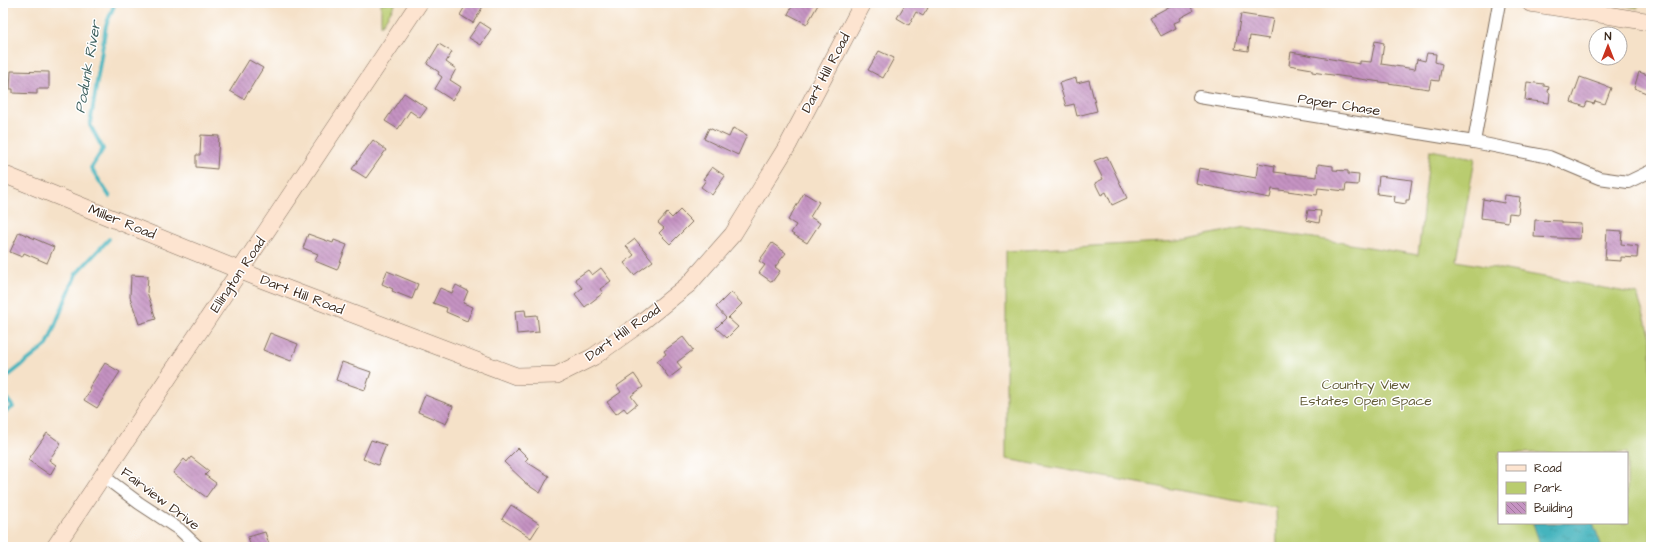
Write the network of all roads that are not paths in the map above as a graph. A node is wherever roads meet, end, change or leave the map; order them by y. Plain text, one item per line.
1 (419, 3) edge
2 (863, 3) edge
3 (1499, 3) edge
4 (1530, 3) edge
5 (1651, 22) edge
6 (1199, 97) dead end
7 (1474, 142) junction
8 (1651, 171) edge
9 (3, 174) edge
10 (240, 270) junction
11 (103, 476) junction
12 (55, 547) edge
13 (198, 547) edge

1 - 10 street, Ellington Road
2 - 10 street, Dart Hill Road
3 - 7 street
4 - 5 street
6 - 7 street, Paper Chase
7 - 8 street, Paper Chase
9 - 10 street, Miller Road
10 - 11 street, Ellington Road
11 - 12 street, Ellington Road
11 - 13 street, Fairview Drive

